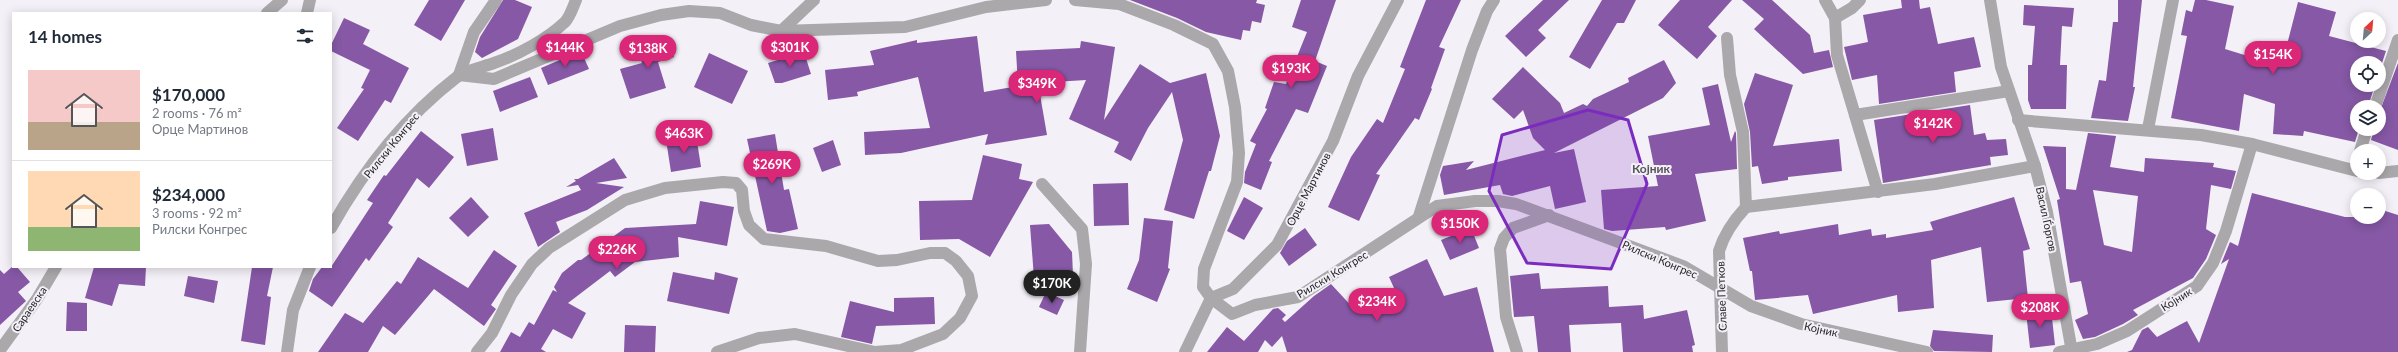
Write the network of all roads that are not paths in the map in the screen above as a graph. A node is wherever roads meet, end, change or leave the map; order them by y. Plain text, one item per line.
1 (282, 0) edge
2 (310, 0) edge
3 (496, 0) edge
4 (576, 0) edge
5 (814, 0) edge
6 (1046, 0) edge
7 (1075, 0) edge
8 (1398, 0) edge
9 (1494, 0) edge
10 (1825, 0) edge
11 (1860, 0) edge
12 (1990, 0) edge
13 (2173, 0) edge
14 (268, 12) edge
15 (307, 12) edge
16 (1835, 18) junction
17 (781, 31) junction
18 (1727, 38) dead end
19 (2398, 40) edge
20 (459, 75) junction
21 (2009, 91) junction
22 (2377, 100) edge
23 (1855, 116) junction
24 (2018, 120) junction
25 (2148, 130) junction
26 (2252, 144) junction
27 (2035, 166) junction
28 (2350, 170) edge
29 (2398, 171) edge
30 (2386, 172) edge
31 (1042, 184) dead end
32 (1878, 192) junction
33 (1746, 207) junction
34 (1549, 215) junction
35 (1419, 216) junction
36 (332, 226) edge
37 (55, 268) edge
38 (310, 268) edge
39 (1721, 289) junction
40 (1211, 298) junction
41 (0, 350) edge
42 (901, 351) edge
43 (2072, 351) edge
44 (287, 352) edge
45 (477, 352) edge
46 (718, 352) edge
47 (1080, 352) edge
48 (1186, 352) edge
49 (1517, 352) edge
50 (1722, 352) edge
51 (1927, 352) edge
52 (2059, 352) edge

1 - 14 street
2 - 15 street
3 - 20 street
4 - 20 street
5 - 17 street
6 - 17 street
7 - 40 street, Рилски Конгрес
8 - 40 street, Орце Мартинов
9 - 35 street
10 - 16 street
11 - 16 street
12 - 21 street, Васил Ѓоргов
13 - 25 street
16 - 23 street
17 - 20 street
18 - 33 street
19 - 22 street
20 - 36 street, Рилски Конгрес
21 - 23 street
21 - 24 street, Васил Ѓоргов
23 - 32 street
24 - 25 street
24 - 27 street, Васил Ѓоргов
25 - 26 street
26 - 28 street
26 - 43 street, Којник
27 - 32 street
27 - 43 street, Васил Ѓоргов
29 - 30 street
31 - 47 street
32 - 33 street
33 - 39 street, Славе Петков
34 - 35 street, Рилски Конгрес
34 - 39 street, Рилски Конгрес
34 - 49 street
35 - 40 street, Рилски Конгрес
37 - 41 street, Сараевска
38 - 44 street
39 - 50 street, Славе Петков
39 - 51 street, Којник
40 - 48 street
42 - 45 street
42 - 46 street
43 - 52 street, Којник

